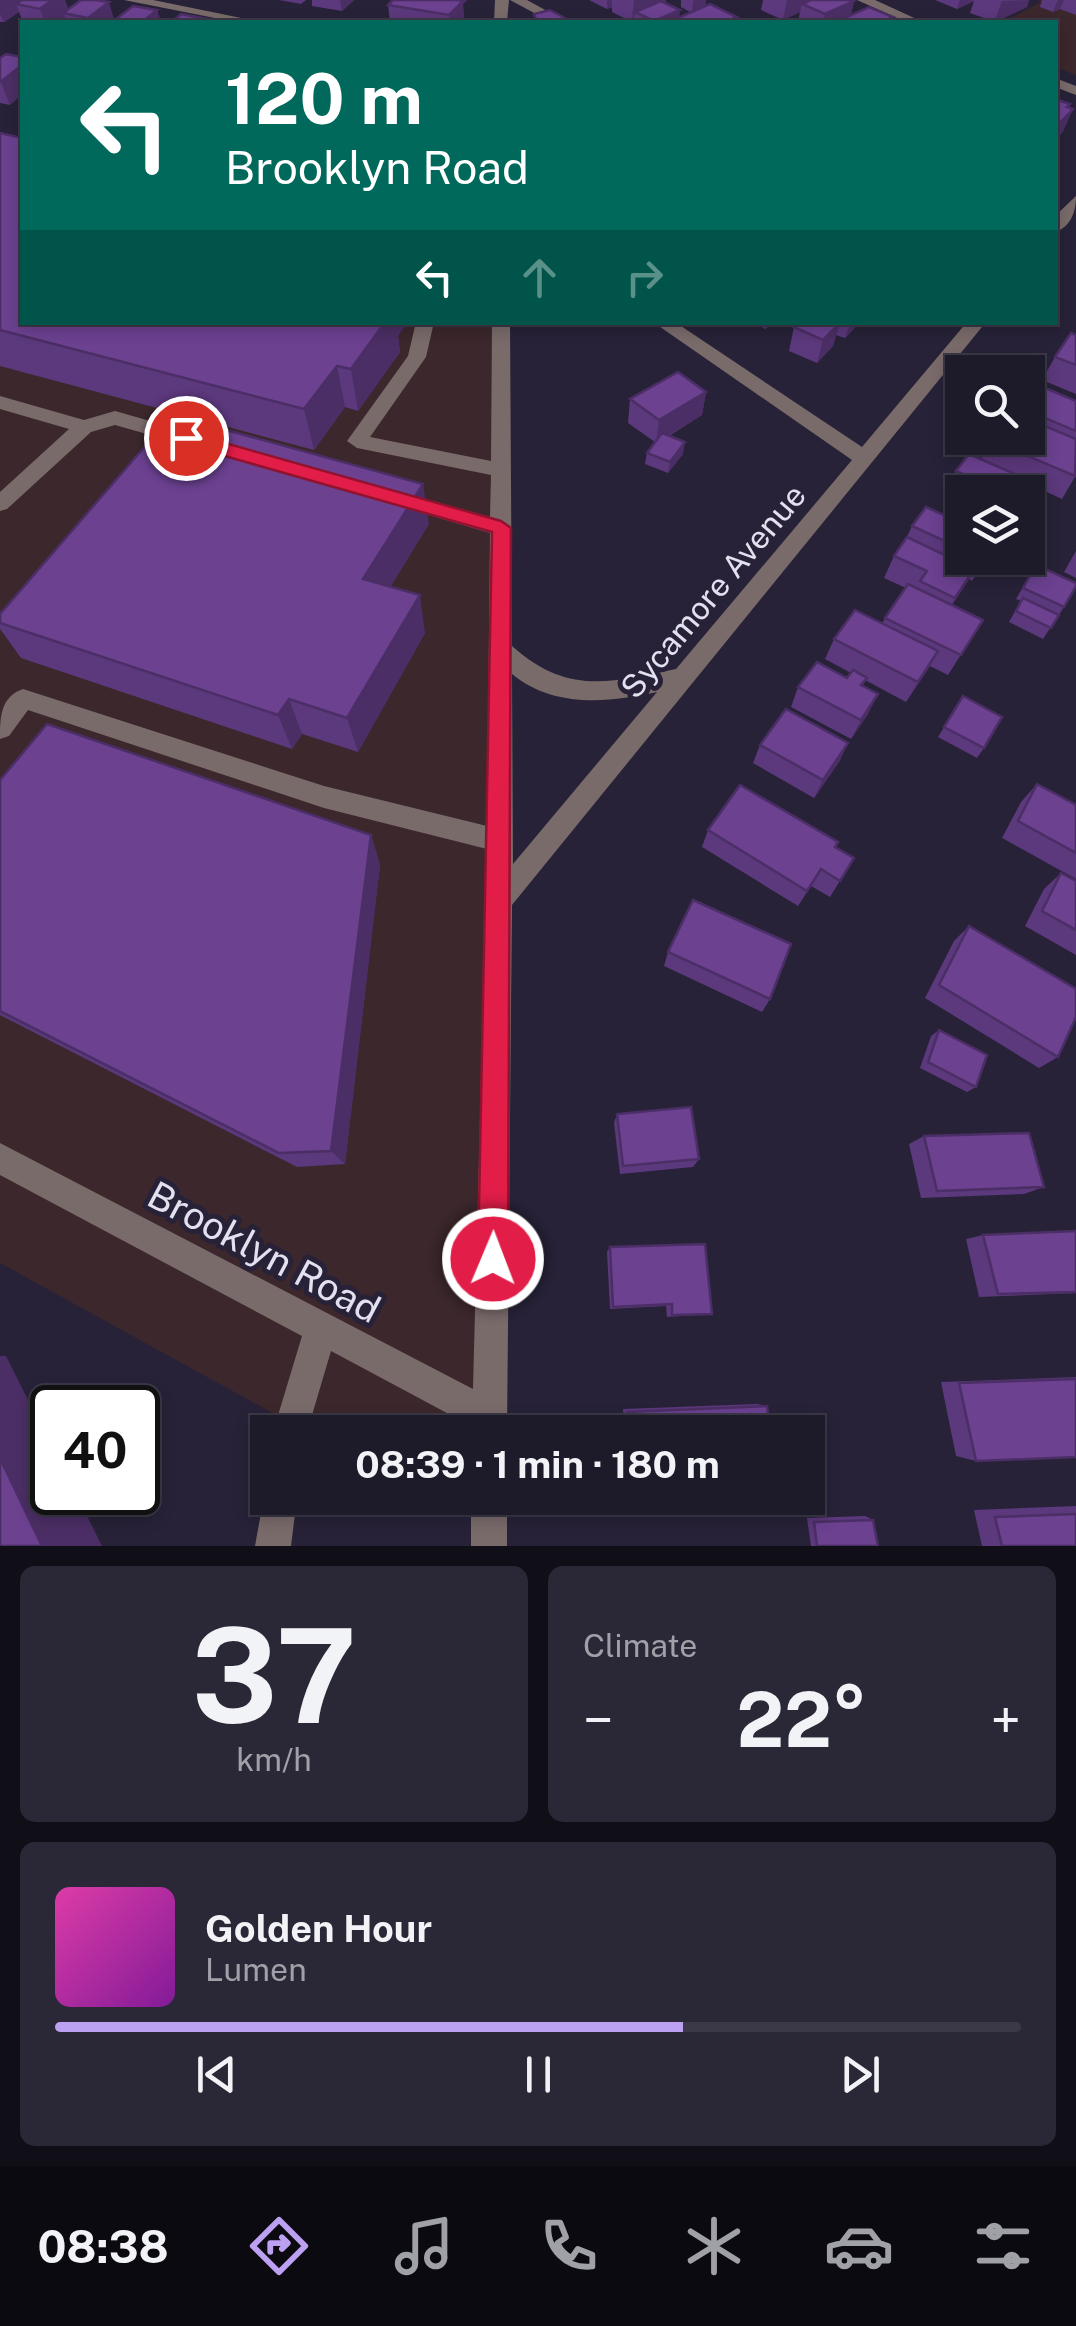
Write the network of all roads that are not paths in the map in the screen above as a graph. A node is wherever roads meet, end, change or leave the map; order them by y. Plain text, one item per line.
1 (132, 0) edge
2 (517, 0) edge
3 (864, 0) edge
4 (243, 20) edge
5 (556, 20) edge
6 (911, 20) edge
7 (1076, 202) edge
8 (1058, 223) edge
9 (424, 325) edge
10 (500, 325) edge
11 (666, 325) edge
12 (975, 325) edge
13 (0, 402) edge
14 (84, 427) junction
15 (208, 445) edge
16 (865, 459) junction
17 (502, 470) junction
18 (9, 484) edge
19 (376, 492) edge
20 (0, 504) edge
21 (501, 528) junction
22 (501, 650) junction
23 (684, 678) junction
24 (0, 728) edge
25 (500, 842) junction
26 (499, 901) junction
27 (0, 1158) edge
28 (321, 1328) junction
29 (295, 1415) edge
30 (473, 1415) edge
31 (490, 1415) edge
32 (277, 1515) edge
33 (489, 1515) edge
34 (273, 1546) edge
35 (488, 1546) edge

1 - 4 street
2 - 5 street
3 - 6 street
7 - 8 street
9 - 17 street
10 - 17 street
11 - 16 street
12 - 16 street, Sycamore Avenue
13 - 14 street
14 - 15 street
14 - 18 street
16 - 23 street, Sycamore Avenue
17 - 21 street
18 - 20 street
19 - 21 street
21 - 22 street
22 - 23 street
22 - 25 street
23 - 26 street, Sycamore Avenue
24 - 25 street
25 - 26 street
26 - 31 street
27 - 28 street, Brooklyn Road
28 - 29 street
28 - 30 street, Brooklyn Road
32 - 34 street
33 - 35 street

